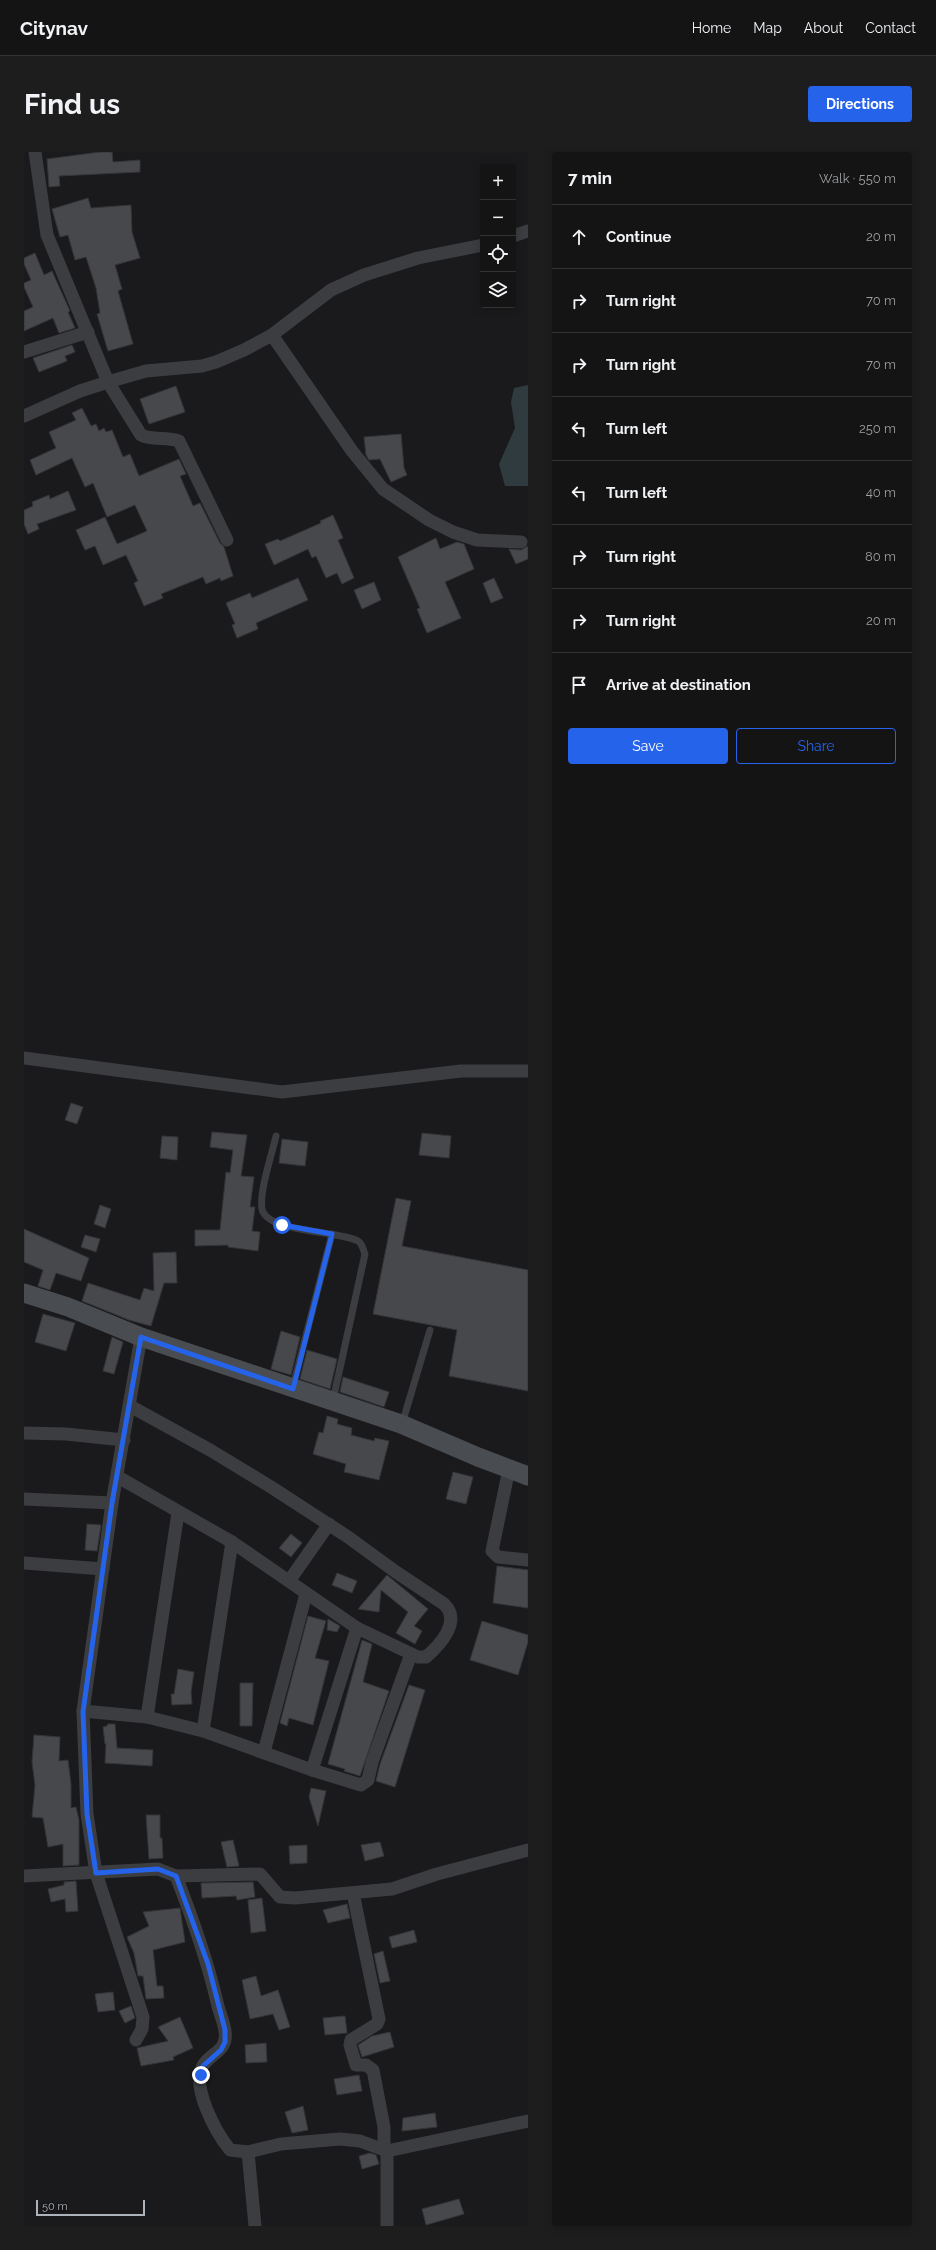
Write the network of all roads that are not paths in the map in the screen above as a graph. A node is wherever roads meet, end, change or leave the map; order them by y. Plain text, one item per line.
1 (35, 152) edge
2 (528, 231) edge
3 (516, 235) edge
4 (480, 246) edge
5 (88, 332) junction
6 (272, 335) junction
7 (24, 352) edge
8 (108, 382) junction
9 (24, 416) edge
10 (227, 540) dead end
11 (521, 542) dead end
12 (24, 1058) edge
13 (528, 1071) edge
14 (276, 1136) dead end
15 (332, 1234) junction
16 (24, 1293) edge
17 (430, 1330) dead end
18 (141, 1337) junction
19 (293, 1389) junction
20 (333, 1402) junction
21 (130, 1406) junction
22 (401, 1424) junction
23 (24, 1433) edge
24 (124, 1440) junction
25 (509, 1469) junction
26 (528, 1476) edge
27 (118, 1477) junction
28 (24, 1499) edge
29 (112, 1503) junction
30 (178, 1513) junction
31 (329, 1524) junction
32 (232, 1542) junction
33 (528, 1560) edge
34 (24, 1563) edge
35 (103, 1569) junction
36 (289, 1581) junction
37 (306, 1594) junction
38 (357, 1628) junction
39 (411, 1654) junction
40 (83, 1712) junction
41 (147, 1717) junction
42 (203, 1731) junction
43 (264, 1752) junction
44 (312, 1770) junction
45 (528, 1850) edge
46 (96, 1873) junction
47 (24, 1876) edge
48 (176, 1876) junction
49 (353, 1893) junction
50 (136, 2040) dead end
51 (528, 2121) edge
52 (385, 2150) junction
53 (248, 2152) junction
54 (255, 2226) edge
55 (387, 2226) edge

1 - 5 street
2 - 3 street
4 - 6 street
5 - 7 street
5 - 8 street
6 - 8 street
6 - 11 street
8 - 9 street
8 - 10 street
12 - 13 street
14 - 15 lane
15 - 19 lane
15 - 20 lane
16 - 18 street
17 - 22 lane
18 - 19 street
18 - 21 street
19 - 20 street
20 - 22 street
21 - 24 street
21 - 31 street
22 - 25 street
23 - 24 street
24 - 27 street
25 - 26 street
25 - 33 street
27 - 29 street
27 - 30 street
28 - 29 street
29 - 35 street
30 - 32 street
30 - 41 street
31 - 36 street
31 - 39 street
32 - 36 street
32 - 42 street
34 - 35 street
35 - 40 street
36 - 37 street
37 - 38 street
37 - 43 street
38 - 39 street
38 - 44 street
39 - 44 street
40 - 41 street
40 - 46 street
41 - 42 street
42 - 43 street
43 - 44 street
45 - 49 street
46 - 47 street
46 - 48 street
46 - 50 street
48 - 49 street
48 - 53 street
49 - 52 street
51 - 52 street
52 - 53 street
52 - 55 street
53 - 54 street

